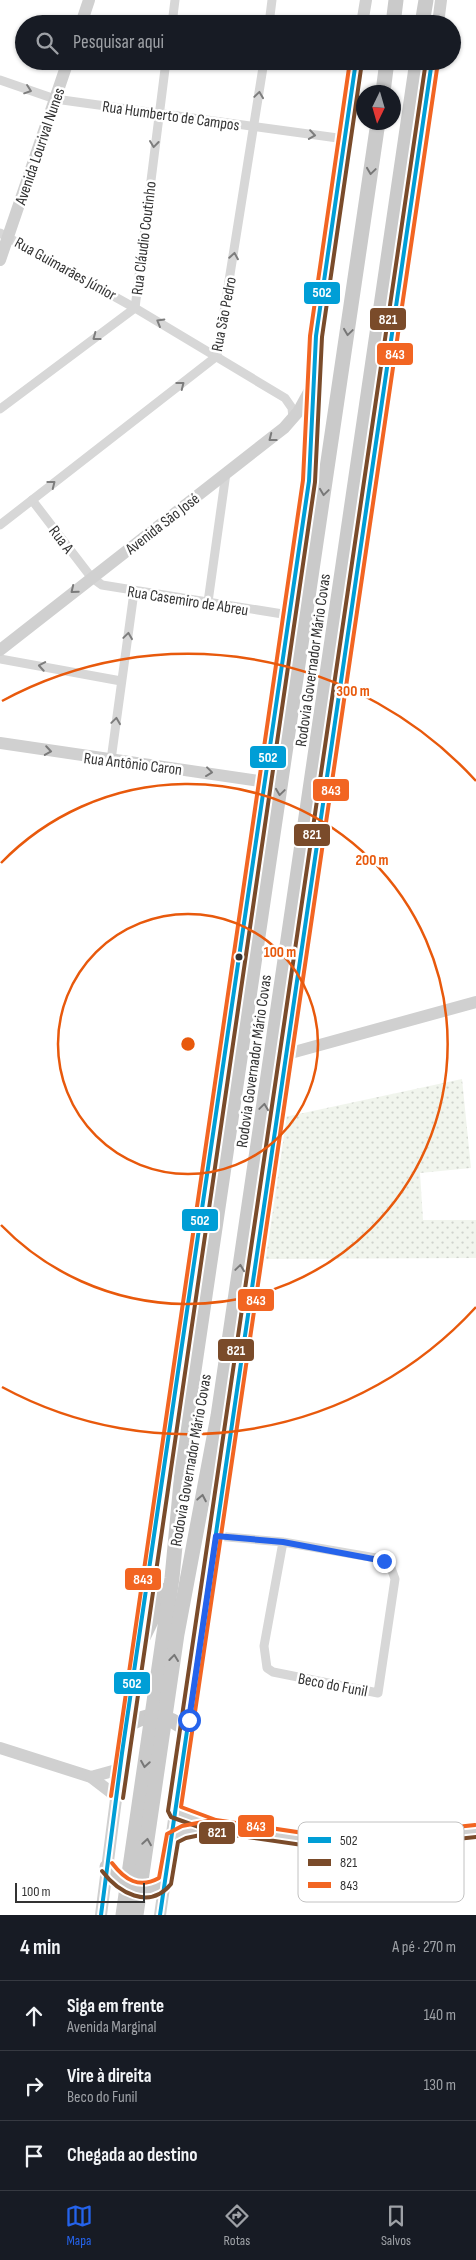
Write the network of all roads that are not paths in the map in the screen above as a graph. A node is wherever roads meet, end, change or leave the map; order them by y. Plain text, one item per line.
1 (89, 0) edge
2 (175, 0) edge
3 (272, 0) edge
4 (366, 0) edge
5 (396, 0) edge
6 (426, 0) edge
7 (441, 0) edge
8 (84, 15) edge
9 (173, 15) edge
10 (270, 15) edge
11 (364, 15) edge
12 (394, 15) edge
13 (424, 15) edge
14 (439, 15) edge
15 (65, 70) edge
16 (165, 70) edge
17 (263, 70) edge
18 (355, 70) edge
19 (386, 70) edge
20 (416, 70) edge
21 (431, 70) edge
22 (0, 80) edge
23 (384, 85) edge
24 (55, 99) junction
25 (158, 113) junction
26 (254, 127) junction
27 (377, 130) edge
28 (345, 139) junction
29 (4, 235) edge
30 (0, 260) edge
31 (135, 308) junction
32 (389, 349) junction
33 (217, 356) junction
34 (312, 386) junction
35 (285, 398) junction
36 (306, 399) junction
37 (366, 406) junction
38 (0, 408) edge
39 (293, 418) junction
40 (226, 473) junction
41 (32, 500) junction
42 (0, 525) edge
43 (91, 577) junction
44 (134, 592) junction
45 (208, 602) junction
46 (289, 614) junction
47 (0, 650) edge
48 (0, 659) edge
49 (121, 681) junction
50 (0, 743) edge
51 (111, 760) junction
52 (266, 782) junction
53 (476, 1002) edge
54 (287, 1054) junction
55 (216, 1536) junction
56 (283, 1542) junction
57 (172, 1578) junction
58 (137, 1650) junction
59 (159, 1717) junction
60 (126, 1727) junction
61 (188, 1732) junction
62 (0, 1748) edge
63 (120, 1769) junction
64 (91, 1777) junction
65 (117, 1797) junction
66 (174, 1811) junction
67 (214, 1826) junction
68 (172, 1838) junction
69 (298, 1838) edge
70 (107, 1867) junction
71 (165, 1882) junction
72 (133, 1889) junction
73 (101, 1915) edge
74 (123, 1915) edge
75 (136, 1915) edge
76 (160, 1915) edge

1 - 8 street
2 - 9 street
3 - 10 street
4 - 11 street
5 - 12 main road
6 - 13 main road
7 - 14 street
15 - 24 street, Avenida Lourival Nunes
16 - 25 street, Rua Cláudio Coutinho
26 -> 17 street, Rua São Pedro
18 - 28 street
19 - 23 main road
20 - 37 main road, Rodovia Governador Mário Covas
21 - 32 street
22 -> 24 street, Rua Humberto de Campos
24 - 25 street, Rua Humberto de Campos
24 - 29 street, Avenida Lourival Nunes
25 - 26 street, Rua Humberto de Campos
25 -> 31 street, Rua Cláudio Coutinho
26 -> 28 street, Rua Humberto de Campos
33 -> 26 street, Rua São Pedro
27 -> 57 main road, Rodovia Governador Mário Covas
28 - 34 street
29 - 30 street, Avenida Lourival Nunes
29 - 31 street, Rua Guimarães Júnior
33 -> 31 street, Rua Guimarães Júnior
31 -> 38 street, Rua Cláudio Coutinho
32 - 37 main road
32 - 54 street
33 - 35 street, Rua Guimarães Júnior
41 -> 33 street, Rua São Pedro
34 - 36 street, Avenida São José
34 - 46 street
35 - 36 street, Rua Guimarães Júnior
35 - 39 street
36 - 39 street, Avenida São José
59 -> 37 main road, Rodovia Governador Mário Covas
39 -> 40 street, Avenida São José
40 - 43 street, Avenida São José
40 - 45 street
41 - 42 street, Rua São Pedro
41 - 43 street, Rua A
43 - 44 street, Rua Casemiro de Abreu
43 -> 47 street, Avenida São José
44 - 45 street, Rua Casemiro de Abreu
49 -> 44 street
45 - 46 street, Rua Casemiro de Abreu
46 - 52 street
49 -> 48 street
51 -> 49 street
50 -> 51 street, Rua Antônio Caron
51 -> 52 street, Rua Antônio Caron
52 - 58 street
53 - 54 street
54 - 55 street
55 - 56 street, Beco do Funil
55 - 61 street
56 - 56 street, Beco do Funil
57 - 58 main road
57 - 59 main road, Rodovia Governador Mário Covas
58 - 60 street
59 - 60 main road
59 - 61 main road
59 - 72 main road, Rodovia Governador Mário Covas
60 - 63 street
61 - 66 street
62 - 64 street
63 - 64 street
63 - 65 street
64 - 65 street
65 - 70 street
66 - 67 street
66 - 68 street
67 - 68 street
67 - 69 street
68 - 71 street
70 - 72 main road
70 - 73 street
71 - 72 main road
71 - 76 street
72 - 74 main road, Rodovia Governador Mário Covas
72 - 75 main road, Rodovia Governador Mário Covas

